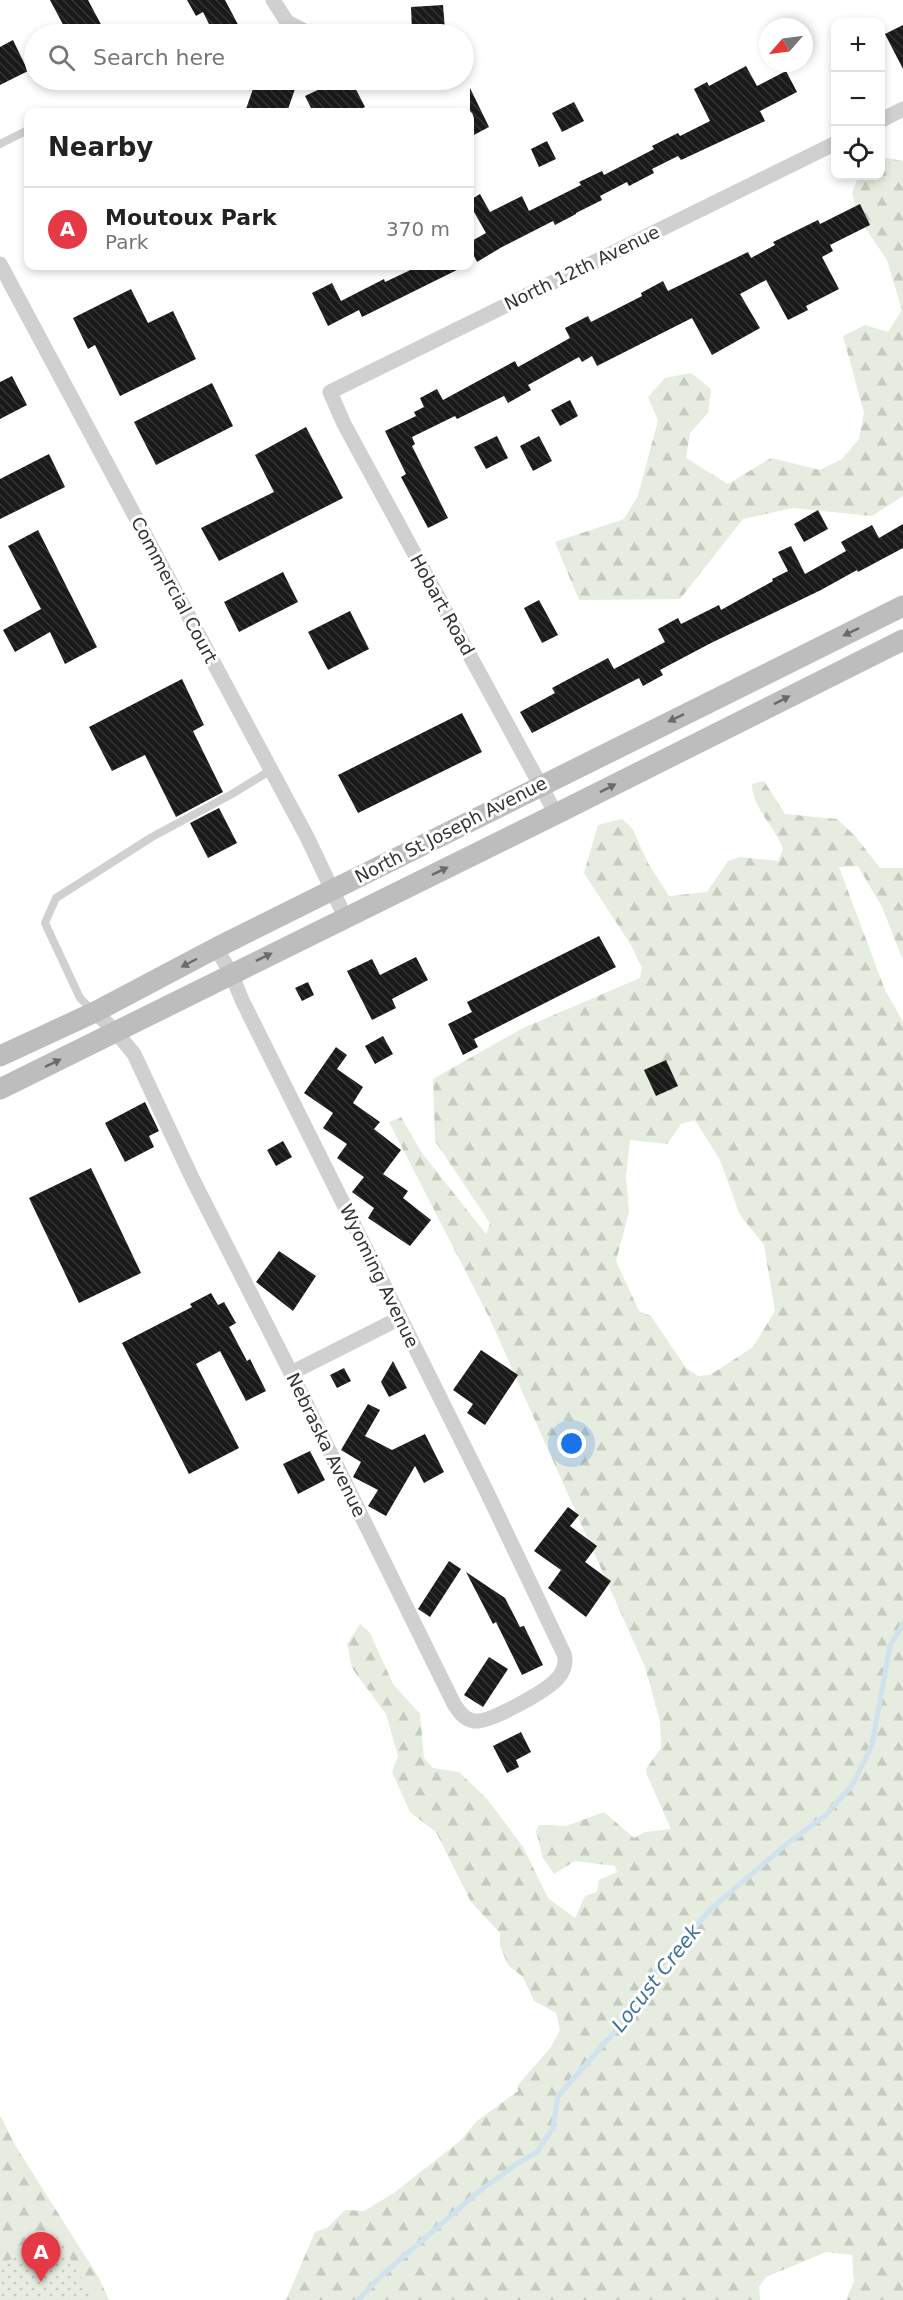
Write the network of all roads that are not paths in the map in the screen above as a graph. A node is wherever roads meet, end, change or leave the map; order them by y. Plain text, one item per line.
1 (273, 0) edge
2 (291, 24) edge
3 (903, 110) edge
4 (885, 119) edge
5 (24, 132) edge
6 (0, 144) edge
7 (831, 145) edge
8 (0, 264) edge
9 (331, 394) joint
10 (903, 606) edge
11 (903, 640) edge
12 (271, 770) junction
13 (541, 785) junction
14 (556, 814) junction
15 (331, 890) junction
16 (345, 917) junction
17 (216, 948) junction
18 (231, 973) junction
19 (94, 1012) junction
20 (115, 1031) junction
21 (0, 1056) edge
22 (0, 1089) edge
23 (400, 1318) junction
24 (291, 1373) junction
25 (541, 1604) joint

1 - 2 street
3 - 4 street
5 - 6 lane
7 - 9 street, North 12th Avenue
8 - 12 street, Commercial Court
9 - 13 street, Hobart Road
10 -> 13 main road, North St Joseph Avenue
14 -> 11 main road, North St Joseph Avenue
12 - 15 street, Commercial Court
12 - 19 lane
13 - 14 street, Hobart Road
13 - 15 main road, North St Joseph Avenue
16 -> 14 main road, North St Joseph Avenue
15 - 16 street, Commercial Court
15 - 17 main road, North St Joseph Avenue
18 -> 16 main road, North St Joseph Avenue
17 - 18 street, Wyoming Avenue
17 -> 19 main road, North St Joseph Avenue
18 - 20 main road, North St Joseph Avenue
18 - 23 street, Wyoming Avenue
19 - 20 street, Nebraska Avenue
19 - 21 main road, North St Joseph Avenue
22 -> 20 main road, North St Joseph Avenue
20 - 24 street, Nebraska Avenue
23 - 24 street
23 - 25 street, Wyoming Avenue
24 - 25 street, Nebraska Avenue

